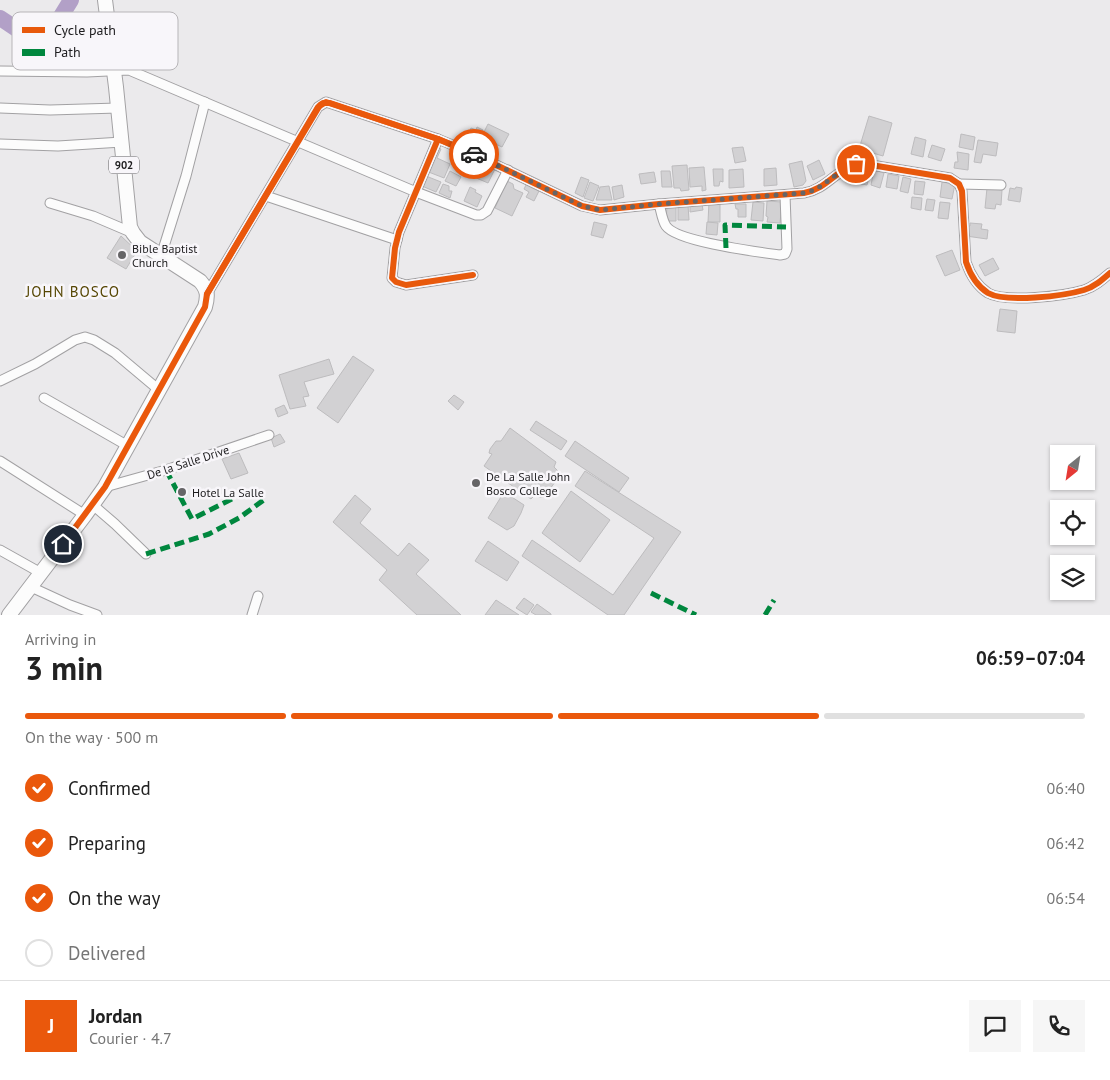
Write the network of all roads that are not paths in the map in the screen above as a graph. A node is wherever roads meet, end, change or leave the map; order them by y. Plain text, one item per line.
1 (114, 70) junction
2 (0, 71) edge
3 (205, 102) junction
4 (0, 108) edge
5 (118, 108) junction
6 (438, 139) junction
7 (122, 142) junction
8 (298, 142) junction
9 (0, 144) edge
10 (508, 170) junction
11 (959, 184) junction
12 (1001, 185) dead end
13 (416, 192) junction
14 (784, 195) junction
15 (266, 196) junction
16 (50, 203) dead end
17 (659, 204) junction
18 (133, 233) junction
19 (397, 240) junction
20 (160, 256) junction
21 (1110, 273) edge
22 (474, 275) dead end
23 (207, 294) junction
24 (0, 381) edge
25 (159, 390) junction
26 (44, 398) dead end
27 (269, 435) dead end
28 (128, 446) junction
29 (0, 461) edge
30 (105, 487) junction
31 (89, 510) junction
32 (0, 550) edge
33 (146, 554) dead end
34 (41, 573) junction
35 (31, 587) junction
36 (258, 596) dead end
37 (9, 615) edge
38 (97, 615) edge
39 (252, 615) edge

1 - 2 street
1 - 3 street
1 - 5 highway, 902
3 - 8 street
3 - 20 street
4 - 5 street
5 - 7 highway, 902
6 - 8 street
6 - 10 street
6 - 13 street
7 - 9 street
7 - 18 highway, 902
8 - 13 street
8 - 15 street
10 - 13 street
10 - 17 street
11 - 12 street
11 - 14 street
11 - 21 street
13 - 19 street
14 - 17 street
14 - 17 street
15 - 19 street
15 - 23 street
16 - 18 street
18 - 20 highway
19 - 22 street
20 - 23 highway
23 - 25 highway
24 - 25 street
25 - 28 highway
26 - 28 street
27 - 30 street, De la Salle Drive
28 - 30 highway
29 - 31 street
30 - 31 highway
31 - 33 street
31 - 34 highway
32 - 34 street
34 - 35 highway
35 - 37 highway
35 - 38 street
36 - 39 street

